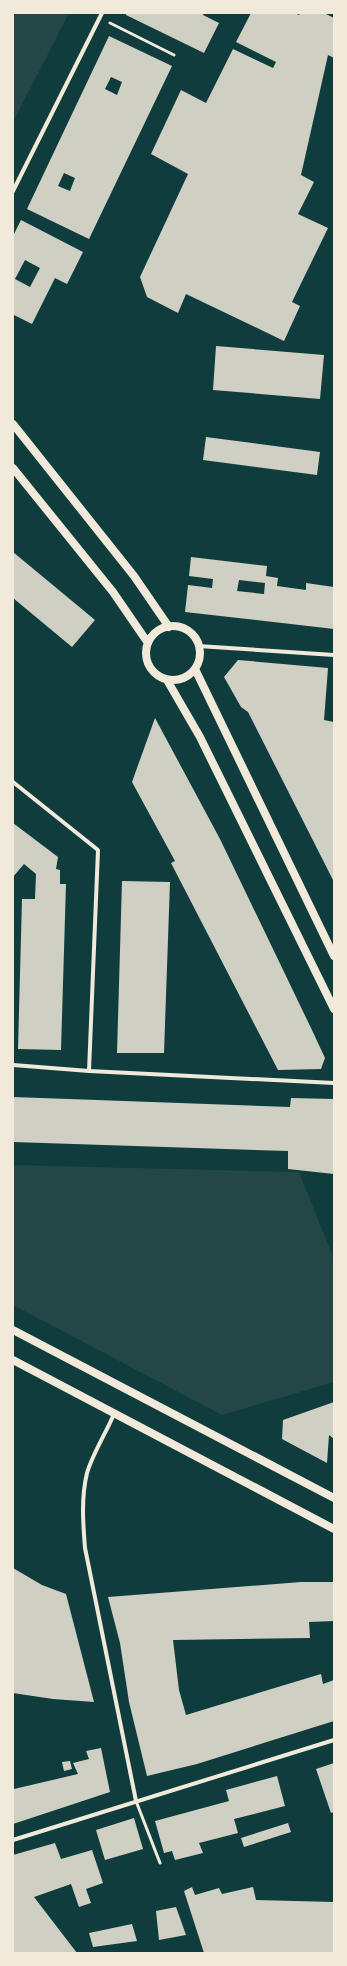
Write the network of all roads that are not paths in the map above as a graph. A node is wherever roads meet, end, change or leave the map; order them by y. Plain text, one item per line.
1 (102, 13) edge
2 (110, 23) dead end
3 (174, 55) dead end
4 (13, 192) edge
5 (13, 424) edge
6 (13, 468) edge
7 (169, 626) junction
8 (148, 643) junction
9 (198, 646) junction
10 (334, 655) edge
11 (195, 668) junction
12 (167, 680) junction
13 (13, 782) edge
14 (334, 956) edge
15 (334, 1009) edge
16 (13, 1065) edge
17 (88, 1071) junction
18 (334, 1083) edge
19 (13, 1330) edge
20 (13, 1360) edge
21 (114, 1414) junction
22 (334, 1498) edge
23 (334, 1529) edge
24 (334, 1740) edge
25 (136, 1801) junction
26 (13, 1840) edge
27 (160, 1863) dead end

1 - 4 street
2 - 3 lane
5 - 7 main road
6 - 8 main road
7 - 8 main road
7 - 9 main road
8 - 12 main road
9 - 10 street
9 - 11 main road
11 - 12 main road
11 - 14 main road
12 - 15 main road
13 - 17 street
16 - 17 street
17 - 18 street
19 - 22 main road
20 - 21 main road
21 - 23 main road
21 - 25 street
24 - 25 street
25 - 26 street
25 - 27 lane

